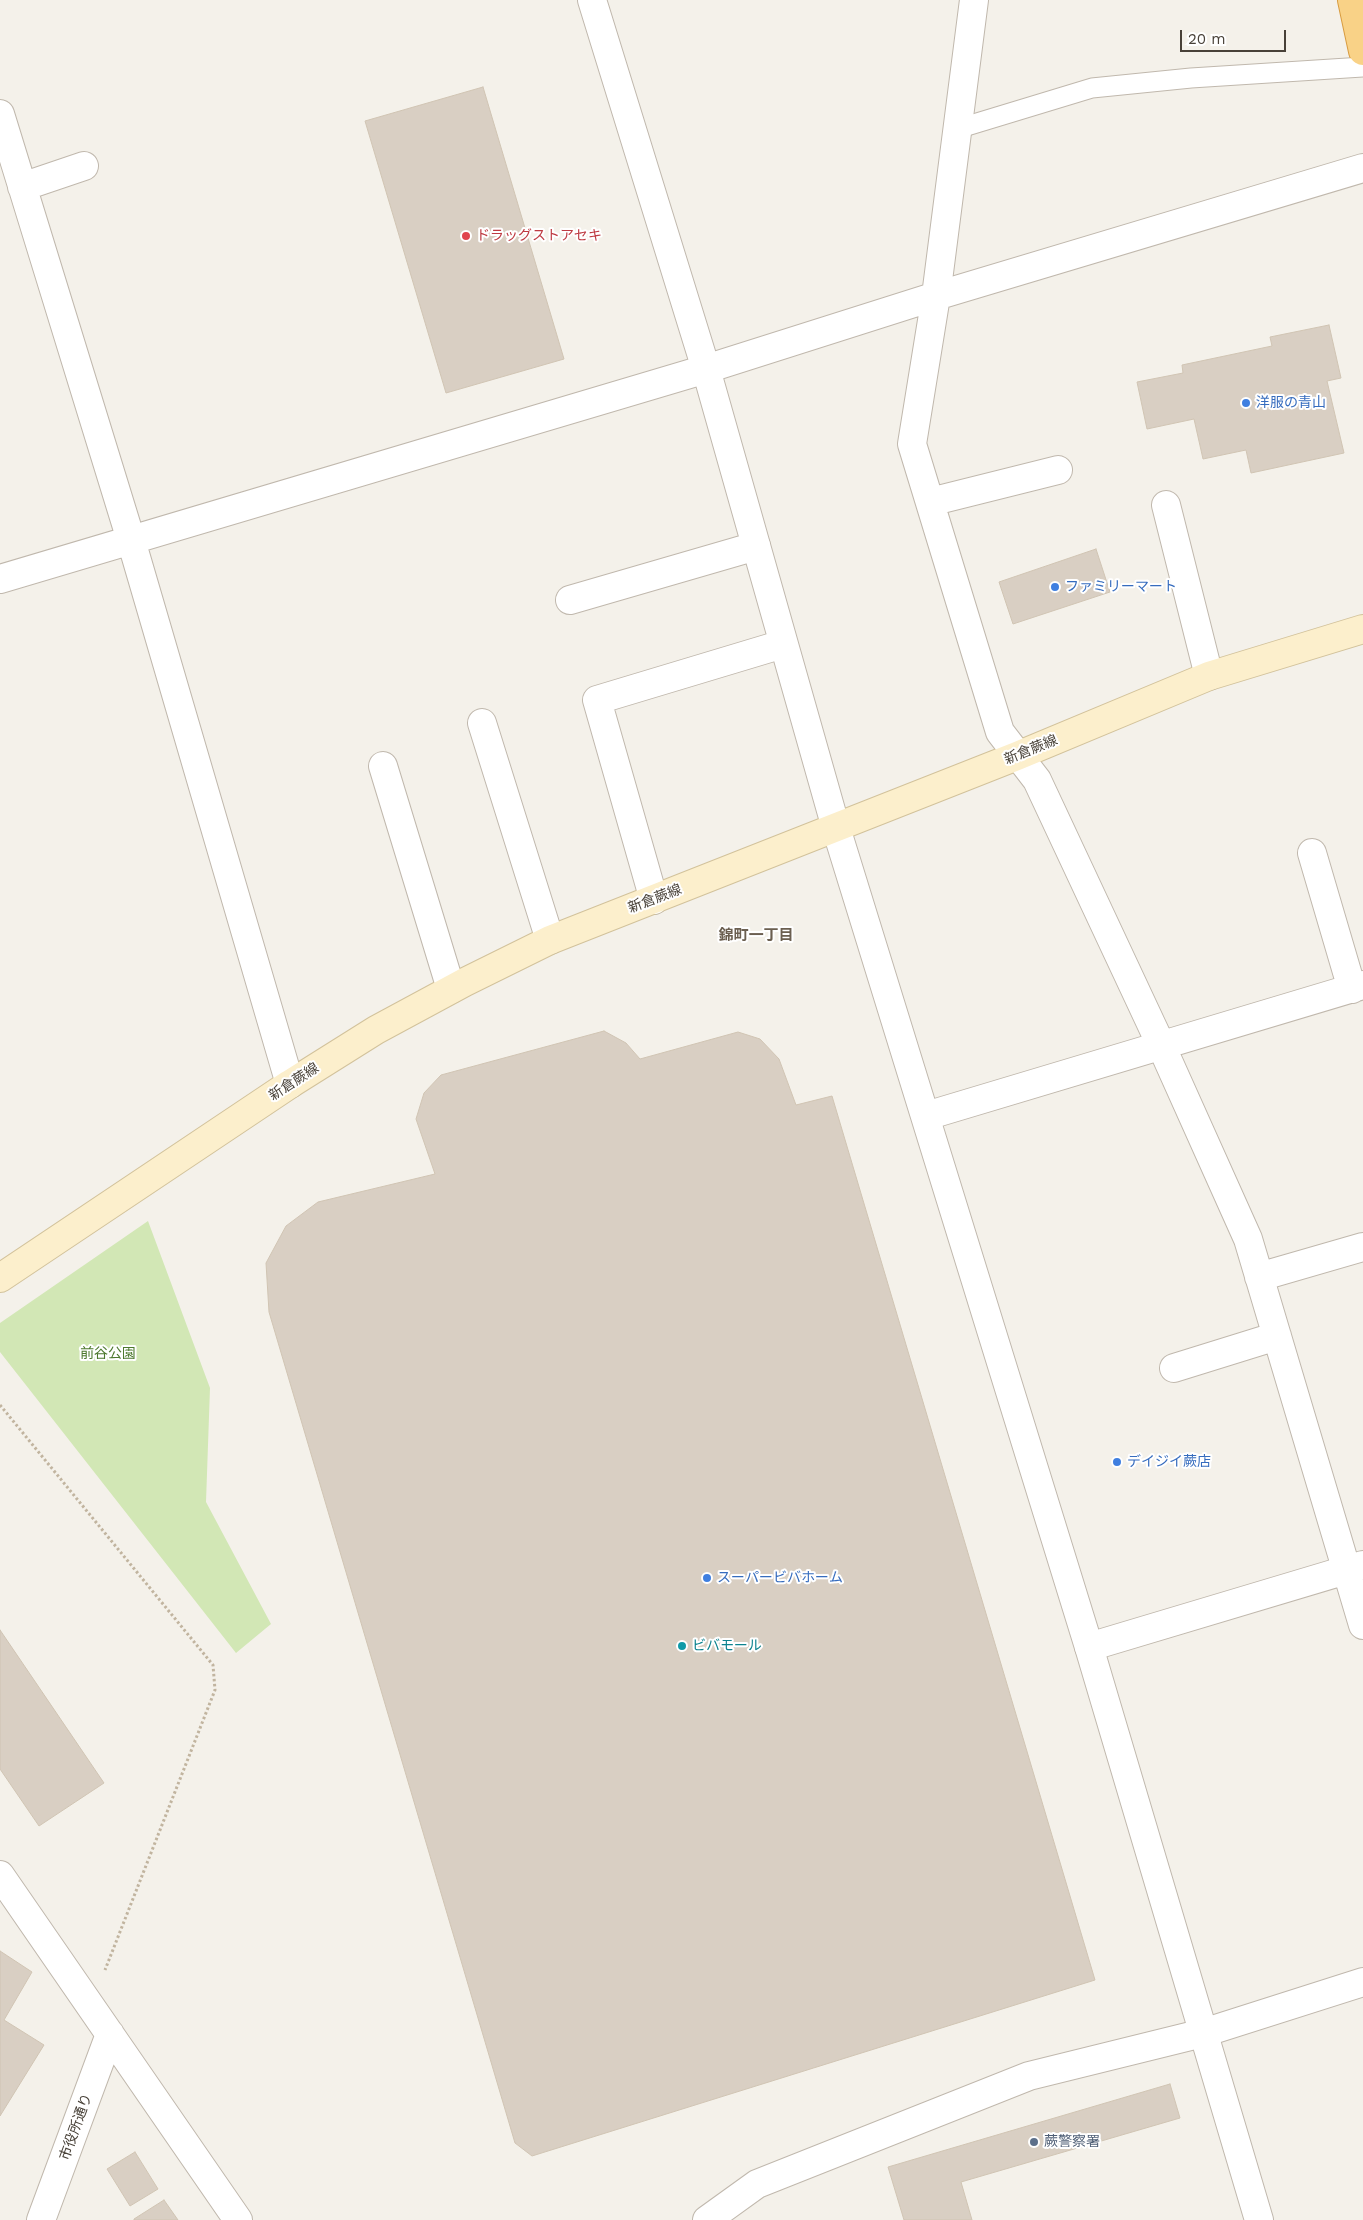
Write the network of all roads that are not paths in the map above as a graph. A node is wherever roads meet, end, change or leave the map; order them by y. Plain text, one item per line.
1 (592, 0) edge
2 (974, 0) edge
3 (1352, 0) edge
4 (1363, 51) edge
5 (1363, 67) edge
6 (0, 114) edge
7 (957, 129) junction
8 (84, 166) dead end
9 (1363, 168) edge
10 (22, 187) junction
11 (936, 296) junction
12 (706, 369) junction
13 (1058, 470) dead end
14 (930, 502) junction
15 (1166, 505) dead end
16 (131, 540) junction
17 (756, 546) junction
18 (0, 579) edge
19 (570, 600) dead end
20 (1363, 628) edge
21 (783, 644) junction
22 (1209, 676) junction
23 (482, 724) dead end
24 (1017, 756) junction
25 (383, 766) dead end
26 (836, 828) junction
27 (1312, 853) dead end
28 (654, 900) junction
29 (550, 940) junction
30 (1357, 987) edge
31 (451, 989) junction
32 (1161, 1045) junction
33 (290, 1084) junction
34 (926, 1116) junction
35 (1363, 1247) edge
36 (1259, 1277) junction
37 (0, 1278) edge
38 (1277, 1336) junction
39 (1174, 1368) dead end
40 (1355, 1568) edge
41 (1363, 1625) edge
42 (1089, 1647) junction
43 (0, 1875) edge
44 (1363, 1982) edge
45 (1203, 2033) junction
46 (110, 2034) junction
47 (41, 2220) edge
48 (238, 2220) edge
49 (707, 2220) edge
50 (1259, 2220) edge

1 - 12 street
2 - 7 street
3 - 4 highway
5 - 7 lane
6 - 10 street
7 - 11 street
8 - 10 street
9 - 11 street
10 - 16 street
11 - 12 street
11 - 14 street
12 - 16 street
12 - 17 street
13 - 14 street
14 - 24 street
15 - 22 street
16 - 18 street
16 - 33 street
17 - 19 street
17 - 21 street
20 - 22 main road, 新倉蕨線
21 - 26 street
21 - 28 street
22 - 24 main road, 新倉蕨線
23 - 29 street
24 - 26 main road, 新倉蕨線
24 - 32 street
25 - 31 street
26 - 28 main road, 新倉蕨線
26 - 34 street
27 - 30 street
28 - 29 main road, 新倉蕨線
29 - 31 main road, 新倉蕨線
30 - 32 street
31 - 33 main road, 新倉蕨線
32 - 34 street
32 - 36 street
33 - 37 main road, 新倉蕨線
34 - 42 street
35 - 36 street
36 - 38 street
38 - 39 street
38 - 40 street
40 - 41 street
40 - 42 street
42 - 45 street
43 - 46 street
44 - 45 street
45 - 49 street
45 - 50 street
46 - 47 street, 市役所通り
46 - 48 street

